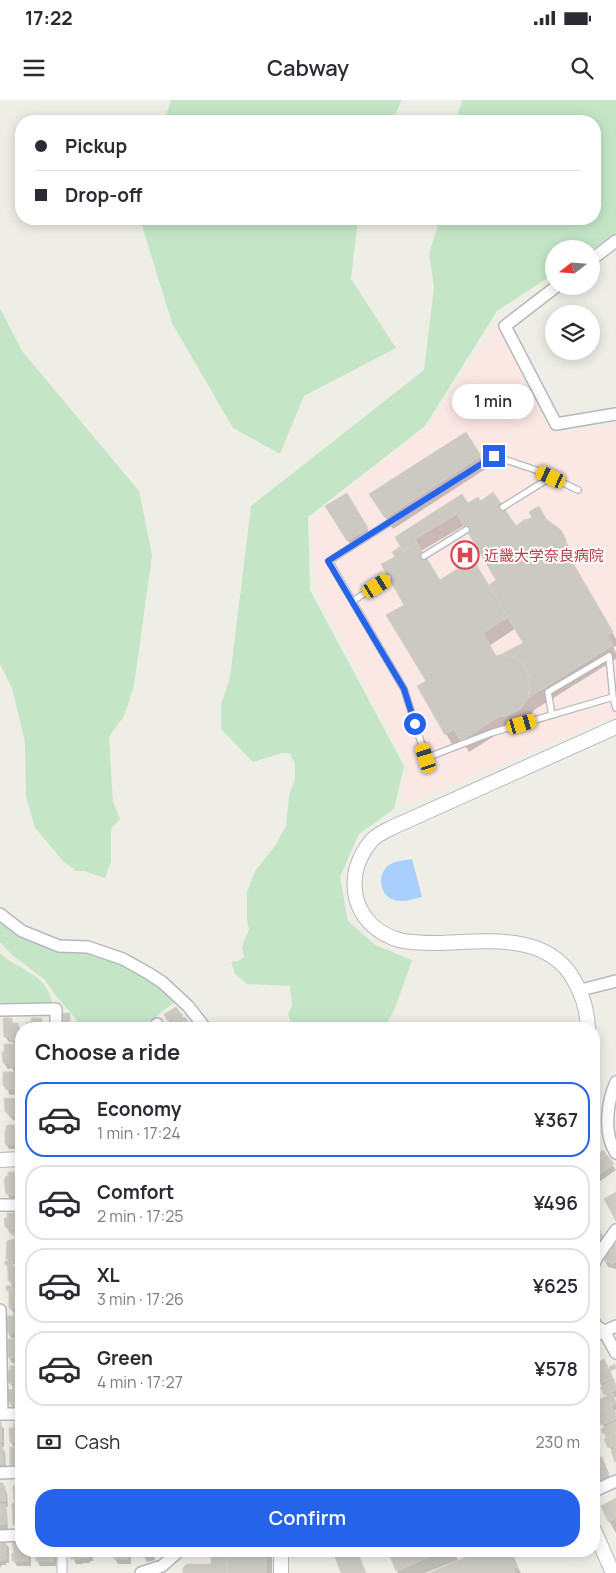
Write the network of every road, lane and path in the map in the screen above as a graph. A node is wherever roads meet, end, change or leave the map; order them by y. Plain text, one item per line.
1 (616, 241) edge
2 (600, 253) edge
3 (545, 295) edge
4 (616, 414) edge
5 (551, 477) junction
6 (578, 490) dead end
7 (503, 507) dead end
8 (466, 530) dead end
9 (424, 556) dead end
10 (388, 578) dead end
11 (353, 601) junction
12 (613, 697) junction
13 (616, 708) edge
14 (552, 715) junction
15 (616, 727) edge
16 (0, 914) edge
17 (616, 981) edge
18 (580, 990) junction
19 (0, 1010) edge
20 (56, 1022) edge
21 (201, 1022) edge
22 (587, 1022) edge
23 (616, 1082) edge
24 (616, 1152) edge
25 (0, 1160) edge
26 (15, 1160) edge
27 (0, 1204) edge
28 (15, 1205) edge
29 (616, 1230) edge
30 (600, 1253) edge
31 (0, 1310) edge
32 (616, 1326) edge
33 (600, 1333) edge
34 (600, 1334) edge
35 (616, 1353) edge
36 (1, 1414) edge
37 (15, 1414) edge
38 (15, 1472) edge
39 (0, 1473) edge
40 (616, 1481) edge
41 (600, 1488) edge
42 (15, 1535) edge
43 (0, 1536) edge
44 (600, 1544) edge
45 (62, 1557) edge
46 (172, 1557) edge
47 (281, 1557) edge
48 (62, 1573) edge
49 (141, 1573) edge
50 (281, 1573) edge
51 (613, 1573) edge

1 - 2 street
3 - 4 street
5 - 6 lane
5 - 7 lane
5 - 11 lane
8 - 9 lane
10 - 11 lane
11 - 14 lane
12 - 13 lane
12 - 14 lane
12 - 14 lane
15 - 18 street
16 - 21 street
17 - 18 street
18 - 22 street
19 - 20 street
23 - 24 street
25 - 26 street
27 - 28 street
29 - 30 street
31 - 36 street
32 - 33 street
34 - 35 street
36 - 37 street
38 - 39 street
40 - 41 street
42 - 43 street
44 - 51 street
45 - 48 street
46 - 49 street
47 - 50 street

